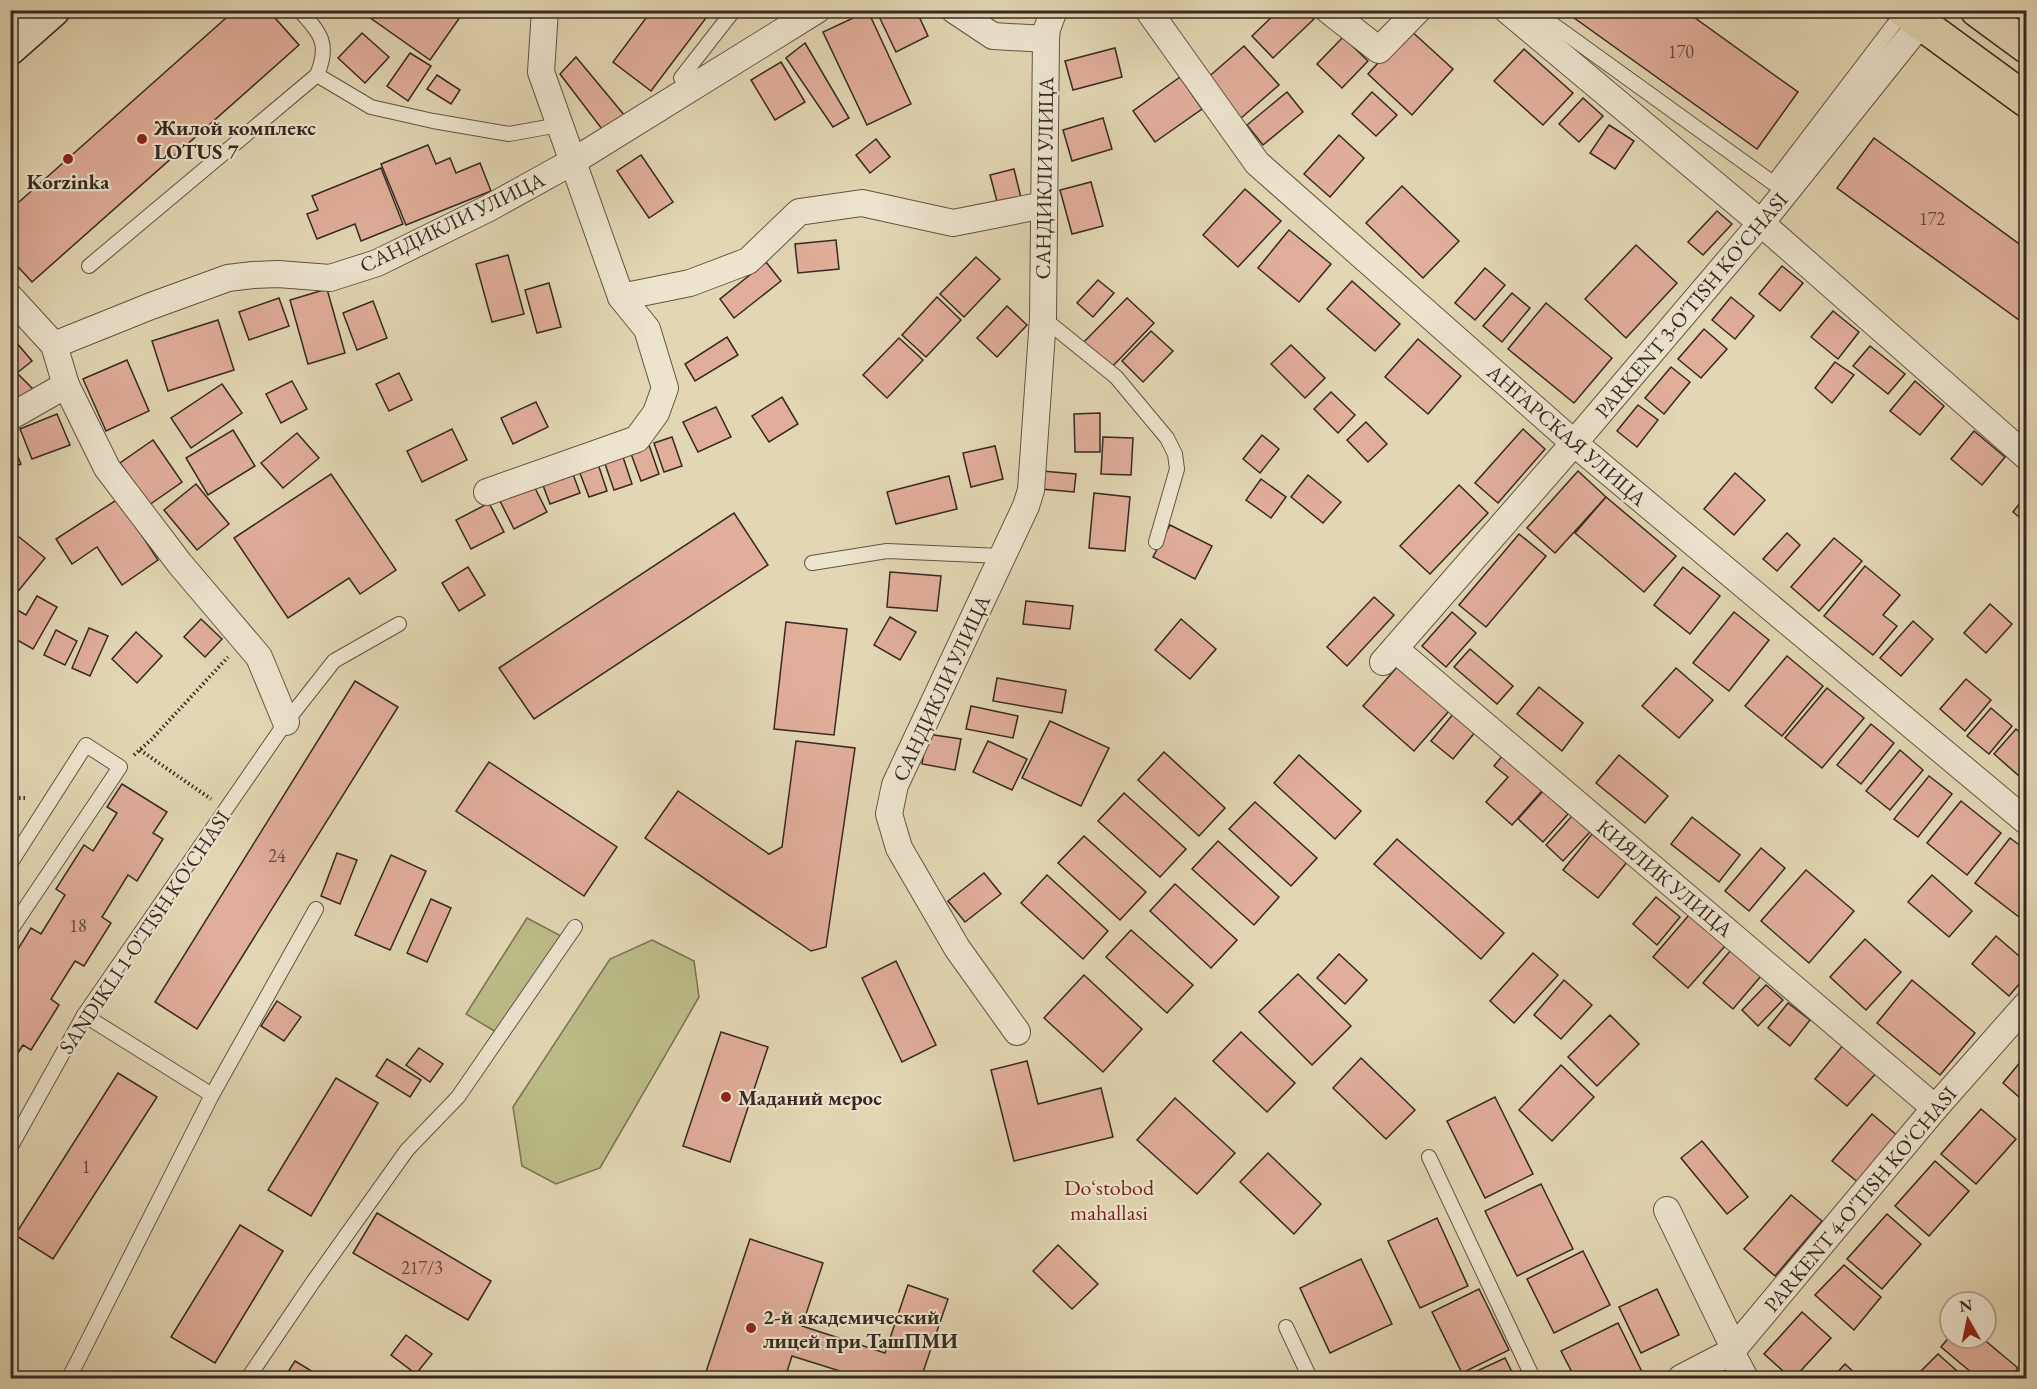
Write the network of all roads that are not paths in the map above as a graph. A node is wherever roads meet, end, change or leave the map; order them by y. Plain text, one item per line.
1 (53, 10) edge
2 (299, 10) edge
3 (545, 10) edge
4 (734, 10) edge
5 (818, 10) edge
6 (954, 10) edge
7 (1054, 10) edge
8 (1148, 10) edge
9 (1328, 10) edge
10 (1418, 10) edge
11 (1507, 10) edge
12 (1533, 10) edge
13 (1977, 10) edge
14 (1909, 15) edge
15 (1046, 39) junction
16 (2026, 46) edge
17 (10, 48) edge
18 (316, 75) junction
19 (681, 78) dead end
20 (2026, 100) edge
21 (559, 125) junction
22 (572, 162) junction
23 (1044, 205) junction
24 (1761, 223) junction
25 (89, 266) dead end
26 (10, 297) edge
27 (621, 297) junction
28 (1043, 318) junction
29 (54, 345) junction
30 (66, 385) junction
31 (10, 417) edge
32 (1574, 443) junction
33 (2026, 456) edge
34 (487, 492) dead end
35 (1156, 542) dead end
36 (1001, 556) junction
37 (812, 563) dead end
38 (399, 624) dead end
39 (1389, 655) joint
40 (286, 722) junction
41 (2026, 820) edge
42 (10, 864) edge
43 (315, 909) dead end
44 (575, 927) dead end
45 (10, 931) edge
46 (2026, 1005) edge
47 (84, 1015) junction
48 (1017, 1032) dead end
49 (212, 1095) junction
50 (1935, 1108) junction
51 (10, 1148) edge
52 (1429, 1157) dead end
53 (1667, 1210) dead end
54 (1286, 1327) dead end
55 (1733, 1350) junction
56 (69, 1378) edge
57 (248, 1378) edge
58 (1310, 1378) edge
59 (1533, 1378) edge
60 (1681, 1378) edge
61 (1745, 1378) edge

1 - 17 street
2 - 18 lane
3 - 21 street
4 - 19 lane
5 - 22 street, САНДИКЛИ УЛИЦА
6 - 15 street
7 - 15 street, САНДИКЛИ УЛИЦА
8 - 32 street, АНГАРСКАЯ УЛИЦА
9 - 10 street
11 - 24 street
12 - 14 lane
13 - 16 main road
14 - 20 main road
14 - 24 street, PARKENT 3-O'TISH KO'CHASI
15 - 23 street, САНДИКЛИ УЛИЦА
18 - 21 lane
18 - 25 lane
21 - 22 street
22 - 27 street
22 - 29 street, САНДИКЛИ УЛИЦА
23 - 27 street
23 - 28 street, САНДИКЛИ УЛИЦА
24 - 32 street, PARKENT 3-O'TISH KO'CHASI
24 - 33 street
26 - 29 street
27 - 34 street
28 - 35 lane
28 - 36 street, САНДИКЛИ УЛИЦА
29 - 30 street
30 - 31 street
30 - 40 street
32 - 39 street, PARKENT 3-O'TISH KO'CHASI
32 - 41 street, АНГАРСКАЯ УЛИЦА
36 - 37 lane
36 - 48 street, САНДИКЛИ УЛИЦА
38 - 40 lane, SANDIKLI 1-O'TISH KO'CHASI
39 - 50 street, КИЯЛИК УЛИЦА
40 - 47 lane, SANDIKLI 1-O'TISH KO'CHASI
42 - 45 lane
43 - 49 lane
44 - 57 lane
46 - 50 street, PARKENT 4-O'TISH KO'CHASI
47 - 49 lane
47 - 51 lane, SANDIKLI 1-O'TISH KO'CHASI
49 - 56 lane
50 - 55 street, PARKENT 4-O'TISH KO'CHASI
52 - 59 lane
53 - 55 street
54 - 58 lane
55 - 60 street, PARKENT 4-O'TISH KO'CHASI
55 - 61 street

